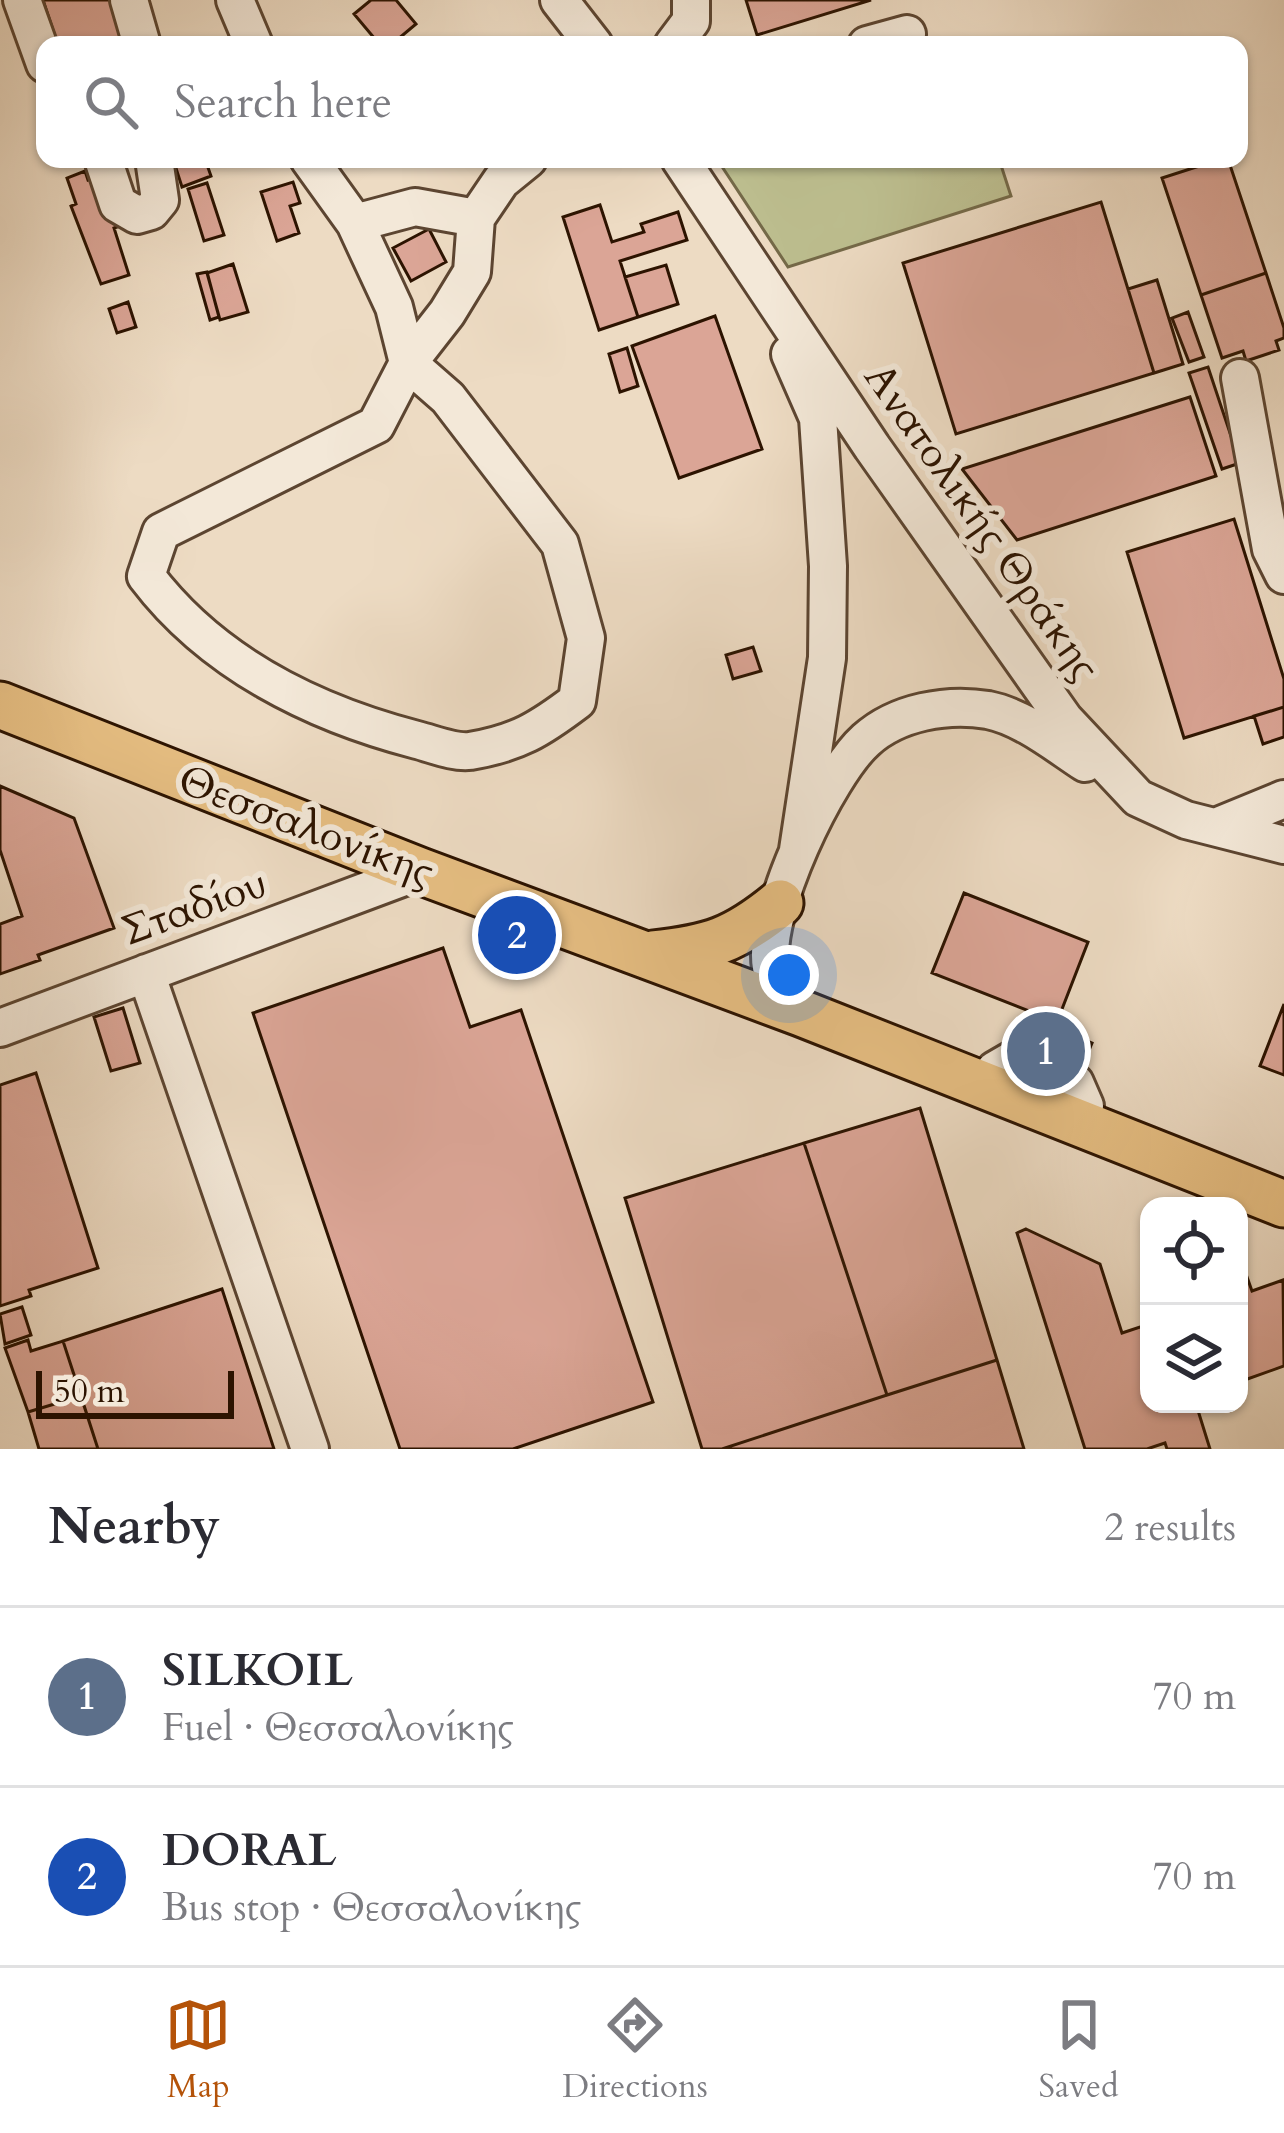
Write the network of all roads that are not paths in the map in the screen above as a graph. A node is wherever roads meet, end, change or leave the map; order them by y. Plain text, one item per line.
1 (22, 0) edge
2 (129, 0) edge
3 (235, 0) edge
4 (559, 0) edge
5 (691, 0) edge
6 (907, 34) dead end
7 (139, 36) edge
8 (250, 36) edge
9 (587, 36) edge
10 (680, 36) edge
11 (900, 36) edge
12 (36, 39) edge
13 (106, 168) edge
14 (155, 168) edge
15 (315, 168) edge
16 (517, 168) edge
17 (686, 168) edge
18 (686, 168) edge
19 (476, 218) junction
20 (355, 223) junction
21 (408, 363) junction
22 (1240, 378) dead end
23 (1284, 574) edge
24 (0, 705) edge
25 (1138, 798) junction
26 (1284, 799) edge
27 (1216, 827) junction
28 (1284, 845) edge
29 (798, 850) junction
30 (420, 871) junction
31 (780, 902) junction
32 (649, 955) junction
33 (146, 973) junction
34 (801, 1012) junction
35 (0, 1028) edge
36 (994, 1070) dead end
37 (1085, 1106) dead end
38 (1284, 1204) edge
39 (310, 1449) edge

1 - 12 street
2 - 7 street
3 - 8 street
4 - 9 street
5 - 10 street
6 - 11 street
13 - 14 street
15 - 20 street
16 - 19 street
17 - 25 street, Ανατολικής Θράκης
18 - 29 street
19 - 20 street
19 - 21 street
20 - 21 street
21 - 21 street
22 - 23 street
24 - 30 main road, Θεσσαλονίκης
25 - 27 street, Ανατολικής Θράκης
25 - 29 street
26 - 27 street
27 - 28 street, Ανατολικής Θράκης
29 - 31 street
30 - 32 main road, Θεσσαλονίκης
30 - 33 street, Σταδίου
31 - 32 main road
31 - 34 street
32 - 34 main road, Θεσσαλονίκης
33 - 35 street, Σταδίου
33 - 39 street
34 - 38 main road, Θεσσαλονίκης
36 - 37 street

